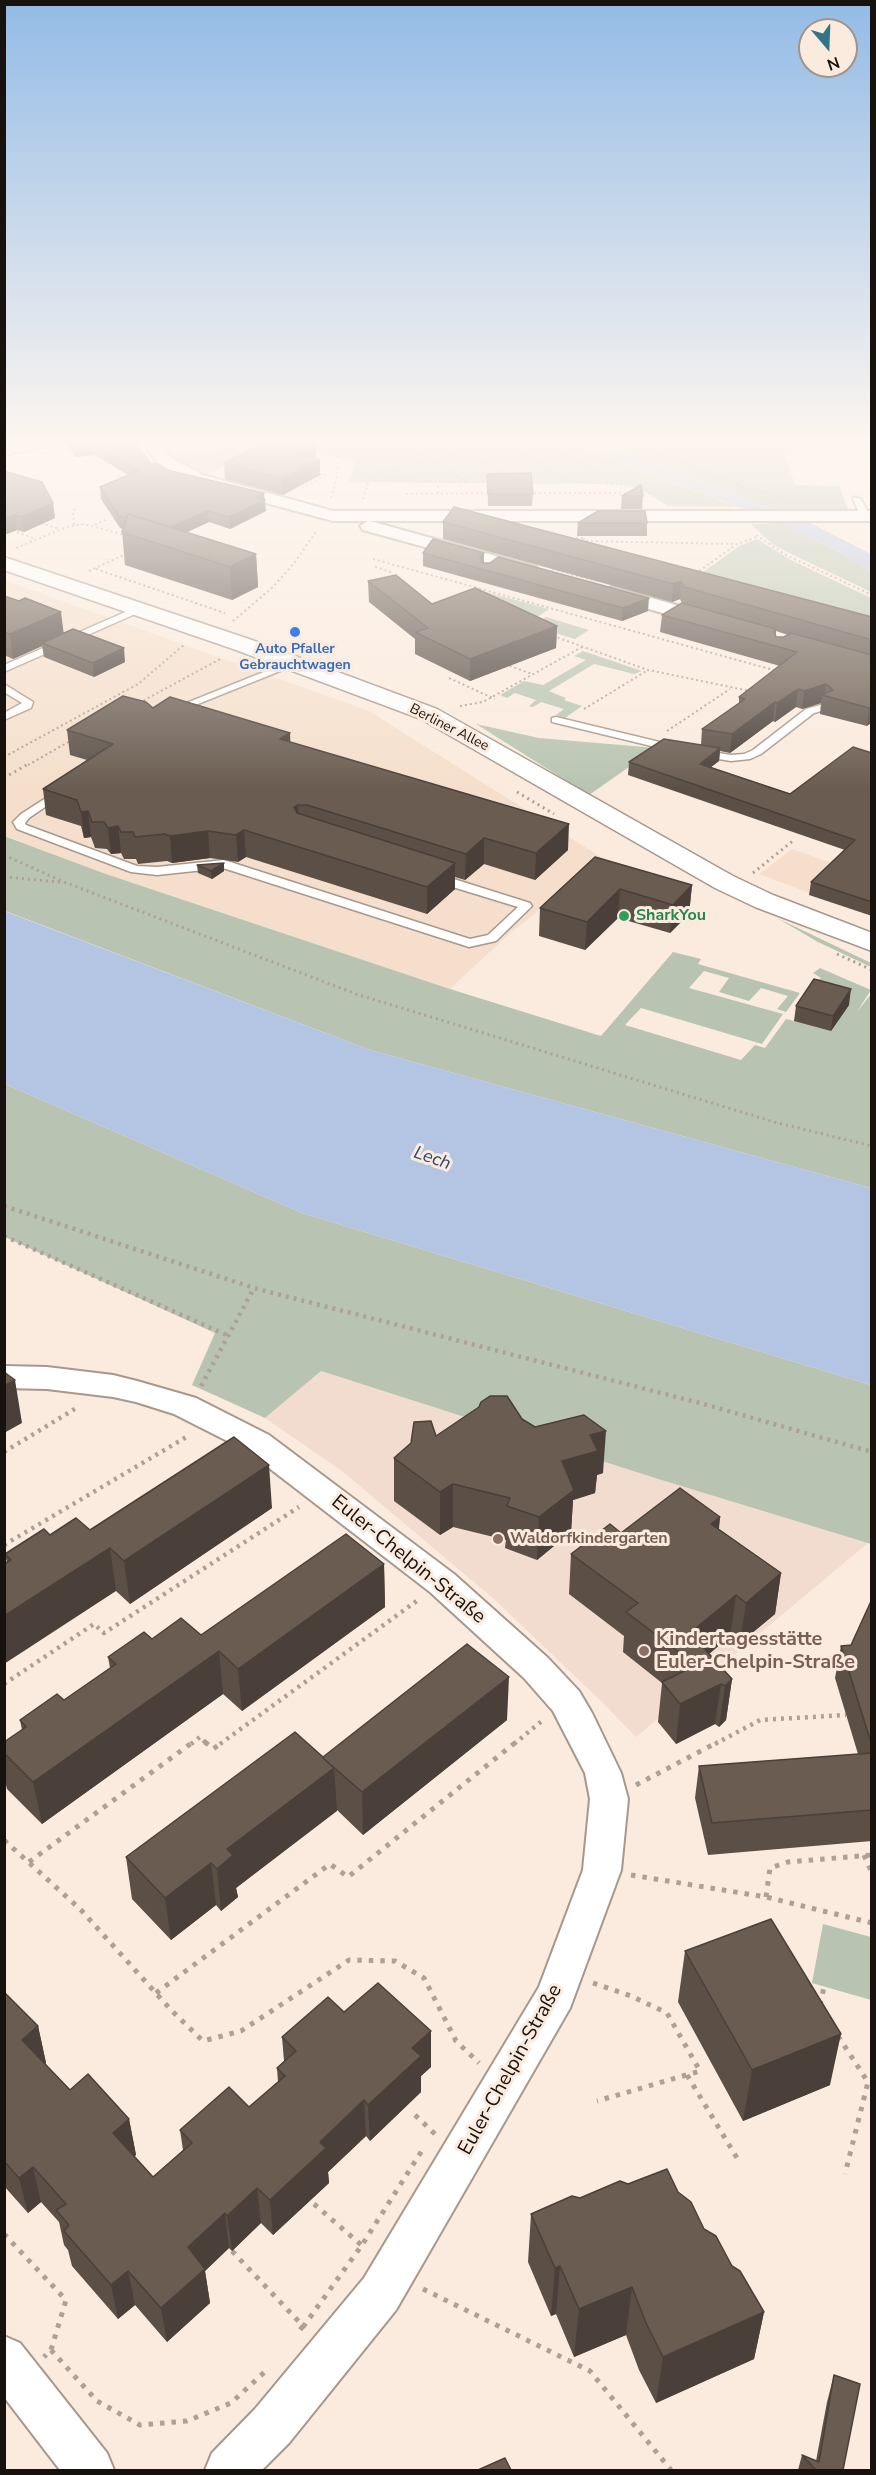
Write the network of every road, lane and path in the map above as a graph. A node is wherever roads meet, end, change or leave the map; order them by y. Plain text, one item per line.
1 (18, 558) edge
2 (116, 558) edge
3 (298, 558) edge
4 (374, 558) edge
5 (470, 558) edge
6 (716, 558) edge
7 (794, 558) edge
8 (375, 567) dead end
9 (95, 568) junction
10 (550, 569) edge
11 (85, 573) dead end
12 (392, 576) edge
13 (688, 579) edge
14 (596, 589) edge
15 (872, 595) edge
16 (539, 597) edge
17 (531, 603) junction
18 (139, 609) junction
19 (225, 612) dead end
20 (231, 623) dead end
21 (725, 625) edge
22 (68, 632) edge
23 (546, 634) edge
24 (78, 636) junction
25 (190, 640) dead end
26 (582, 647) junction
27 (230, 653) dead end
28 (295, 663) junction
29 (503, 663) edge
30 (4, 669) edge
31 (648, 670) junction
32 (779, 672) edge
33 (532, 674) junction
34 (449, 678) dead end
35 (730, 689) junction
36 (7, 692) edge
37 (753, 692) edge
38 (493, 698) junction
39 (135, 705) edge
40 (457, 707) dead end
41 (824, 707) edge
42 (584, 709) junction
43 (595, 713) dead end
44 (4, 717) edge
45 (161, 718) edge
46 (559, 721) joint
47 (75, 739) edge
48 (675, 742) joint
49 (709, 755) junction
50 (4, 758) edge
51 (4, 778) edge
52 (68, 786) edge
53 (794, 840) dead end
54 (4, 855) edge
55 (426, 874) edge
56 (4, 877) edge
57 (748, 877) dead end
58 (64, 882) junction
59 (764, 901) junction
60 (872, 927) edge
61 (872, 943) edge
62 (872, 958) edge
63 (872, 1146) edge
64 (4, 1206) edge
65 (4, 1236) edge
66 (254, 1288) junction
67 (229, 1336) junction
68 (4, 1377) edge
69 (113, 1386) junction
70 (200, 1413) junction
71 (4, 1452) edge
72 (872, 1452) edge
73 (323, 1492) junction
74 (4, 1545) edge
75 (442, 1583) junction
76 (4, 1684) edge
77 (566, 1701) junction
78 (846, 1715) dead end
79 (609, 1799) junction
80 (4, 1840) edge
81 (864, 1855) junction
82 (872, 1855) edge
83 (29, 1862) junction
84 (602, 1870) junction
85 (872, 1873) edge
86 (766, 1897) junction
87 (872, 1923) edge
88 (564, 1973) junction
89 (824, 1987) dead end
90 (156, 1993) junction
91 (825, 2016) edge
92 (831, 2026) edge
93 (485, 2074) junction
94 (687, 2075) junction
95 (597, 2101) dead end
96 (440, 2123) dead end
97 (741, 2163) dead end
98 (845, 2174) dead end
99 (314, 2204) dead end
100 (4, 2234) edge
101 (362, 2245) junction
102 (232, 2251) dead end
103 (393, 2273) junction
104 (303, 2326) junction
105 (296, 2336) dead end
106 (25, 2363) edge
107 (274, 2363) dead end
108 (90, 2470) edge
109 (229, 2470) edge
110 (671, 2470) edge

1 - 18 main road, Berliner Allee
2 - 9 path
3 - 20 path
4 - 17 path
5 - 10 street
6 - 13 path
7 - 15 path
8 - 12 path
9 - 11 path
9 - 19 path
14 - 21 street
16 - 17 path
17 - 32 path
18 - 24 lane
18 - 28 main road, Berliner Allee
22 - 24 lane
23 - 26 path
24 - 30 lane
25 - 50 path
26 - 31 path
26 - 33 path
27 - 39 path
28 - 45 lane
28 - 59 main road, Berliner Allee
29 - 33 path
31 - 35 path
31 - 42 path
33 - 38 path
34 - 38 path
35 - 37 path
35 - 48 path
36 - 44 lane
38 - 40 path
41 - 49 lane
42 - 43 path
42 - 46 path
46 - 49 lane
47 - 51 path
48 - 49 lane
52 - 55 lane
53 - 57 path
54 - 58 path
56 - 58 path
58 - 63 path
59 - 60 main road
59 - 61 main road, Berliner Allee
59 - 62 main road
64 - 66 path
65 - 67 path
66 - 67 path
66 - 72 path
67 - 70 path
68 - 69 street, Euler-Chelpin-Straße
69 - 70 street, Euler-Chelpin-Straße
69 - 71 path
70 - 73 street, Euler-Chelpin-Straße
70 - 74 path
73 - 75 street, Euler-Chelpin-Straße
73 - 76 path
75 - 77 street, Euler-Chelpin-Straße
75 - 83 path
77 - 79 street, Euler-Chelpin-Straße
77 - 90 path
78 - 79 path
79 - 84 street, Euler-Chelpin-Straße
80 - 83 path
81 - 82 path
81 - 85 path
81 - 86 path
83 - 90 path
84 - 86 path
84 - 88 street, Euler-Chelpin-Straße
86 - 87 path
88 - 93 street, Euler-Chelpin-Straße
88 - 94 path
89 - 91 path
90 - 93 path
92 - 98 path
93 - 103 street, Euler-Chelpin-Straße
94 - 95 path
94 - 97 path
96 - 101 path
99 - 101 path
100 - 106 path
101 - 103 path
101 - 104 path
102 - 104 path
103 - 109 street, Euler-Chelpin-Straße
103 - 110 path
104 - 105 path
106 - 107 path
106 - 108 street

